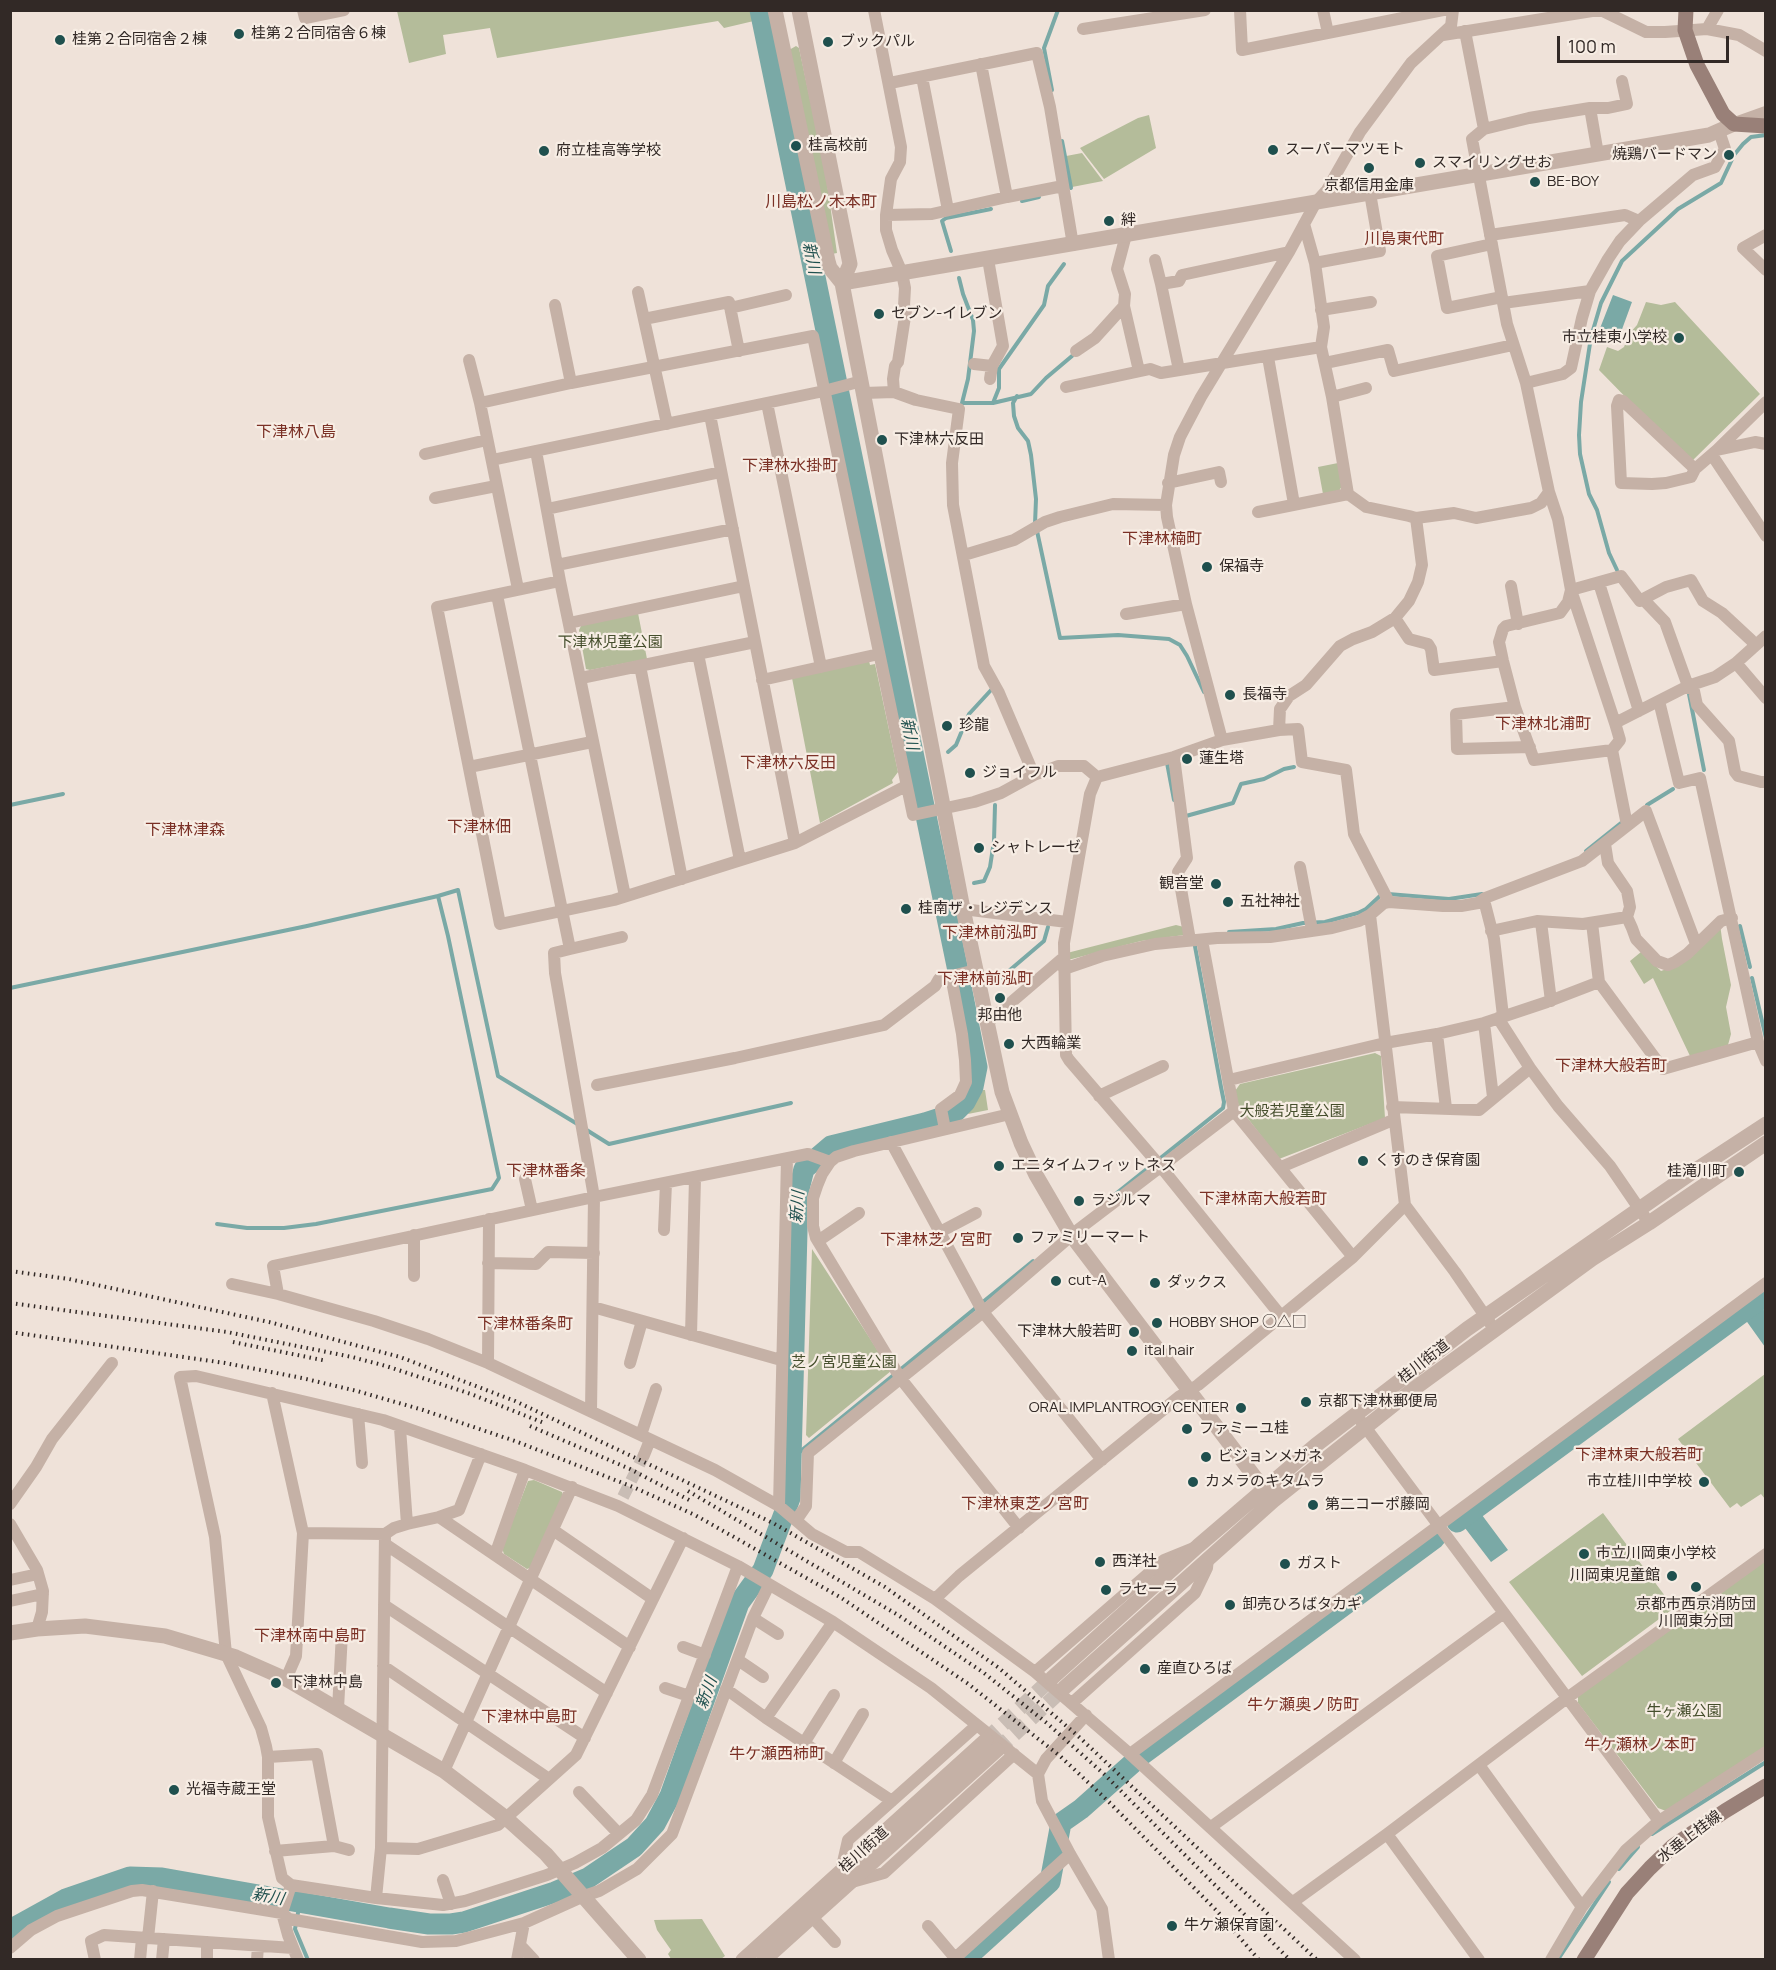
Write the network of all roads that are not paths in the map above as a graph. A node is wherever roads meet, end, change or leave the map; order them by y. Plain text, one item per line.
1 (303, 10) edge
2 (344, 10) edge
3 (775, 10) edge
4 (799, 10) edge
5 (874, 10) edge
6 (1205, 10) edge
7 (1240, 10) edge
8 (1323, 10) edge
9 (1443, 10) edge
10 (1453, 10) edge
11 (1686, 10) edge
12 (1718, 10) edge
13 (1083, 29) dead end
14 (1707, 29) junction
15 (1685, 30) junction
16 (1465, 31) junction
17 (804, 32) junction
18 (1328, 33) junction
19 (1443, 35) junction
20 (780, 37) junction
21 (1766, 51) edge
22 (981, 64) junction
23 (922, 77) junction
24 (1622, 81) dead end
25 (890, 83) junction
26 (1590, 108) junction
27 (1766, 112) edge
28 (1734, 124) junction
29 (1766, 126) edge
30 (1484, 129) junction
31 (1719, 131) junction
32 (1598, 154) junction
33 (1478, 174) junction
34 (1063, 186) junction
35 (1370, 193) junction
36 (1006, 196) junction
37 (1317, 202) junction
38 (948, 210) junction
39 (886, 215) junction
40 (1639, 221) junction
41 (1304, 224) junction
42 (1126, 235) junction
43 (1766, 235) edge
44 (1491, 239) junction
45 (1073, 244) junction
46 (1289, 252) junction
47 (988, 259) junction
48 (1155, 260) dead end
49 (1316, 263) junction
50 (1766, 270) edge
51 (902, 273) junction
52 (842, 283) junction
53 (1161, 284) junction
54 (1590, 291) junction
55 (638, 292) dead end
56 (786, 295) dead end
57 (1503, 300) junction
58 (1371, 302) dead end
59 (555, 305) dead end
60 (1125, 306) junction
61 (730, 308) junction
62 (1321, 310) junction
63 (644, 319) junction
64 (1513, 345) junction
65 (1321, 347) junction
66 (739, 351) junction
67 (1076, 351) dead end
68 (1268, 357) junction
69 (469, 360) dead end
70 (1325, 363) junction
71 (974, 364) dead end
72 (1222, 364) junction
73 (655, 367) junction
74 (1179, 370) junction
75 (1139, 371) junction
76 (571, 383) junction
77 (1526, 383) junction
78 (862, 387) junction
79 (1066, 387) dead end
80 (1366, 388) dead end
81 (833, 389) junction
82 (894, 392) junction
83 (1332, 397) junction
84 (1766, 402) edge
85 (480, 403) junction
86 (767, 403) junction
87 (710, 415) junction
88 (667, 424) junction
89 (487, 440) junction
90 (1766, 444) edge
91 (536, 451) junction
92 (1714, 453) junction
93 (425, 454) dead end
94 (492, 460) junction
95 (1695, 469) junction
96 (721, 472) junction
97 (1221, 482) dead end
98 (1168, 483) junction
99 (496, 486) junction
100 (1549, 492) junction
101 (1348, 494) junction
102 (435, 498) dead end
103 (1294, 504) junction
104 (1166, 505) junction
105 (547, 509) junction
106 (1258, 512) dead end
107 (1416, 518) junction
108 (733, 529) junction
109 (1766, 536) edge
110 (964, 555) junction
111 (557, 565) junction
112 (560, 581) junction
113 (1599, 583) junction
114 (744, 586) junction
115 (1511, 586) dead end
116 (518, 589) junction
117 (1571, 590) junction
118 (497, 595) junction
119 (1643, 599) junction
120 (1186, 604) junction
121 (1126, 614) dead end
122 (1395, 618) junction
123 (569, 623) junction
124 (1518, 624) junction
125 (1766, 636) edge
126 (755, 642) junction
127 (1755, 646) junction
128 (698, 654) junction
129 (879, 654) junction
130 (1503, 661) junction
131 (1736, 663) junction
132 (640, 666) junction
133 (821, 667) junction
134 (581, 678) junction
135 (762, 680) junction
136 (1688, 686) junction
137 (1766, 698) edge
138 (1659, 701) junction
139 (1515, 707) junction
140 (1639, 711) junction
141 (1615, 723) junction
142 (1279, 730) junction
143 (1222, 740) junction
144 (592, 742) junction
145 (1530, 747) junction
146 (1612, 750) junction
147 (531, 755) junction
148 (1173, 757) junction
149 (469, 767) junction
150 (1034, 775) junction
151 (1097, 777) junction
152 (1766, 782) edge
153 (906, 786) junction
154 (938, 810) junction
155 (1627, 825) junction
156 (795, 843) junction
157 (1605, 844) junction
158 (740, 860) junction
159 (1300, 867) dead end
160 (682, 879) junction
161 (625, 896) junction
162 (1483, 897) junction
163 (1389, 902) junction
164 (963, 909) junction
165 (562, 910) junction
166 (1370, 915) junction
167 (1627, 917) junction
168 (1732, 918) junction
169 (1067, 922) junction
170 (1541, 922) junction
171 (1592, 923) junction
172 (1312, 930) junction
173 (1491, 931) junction
174 (622, 937) dead end
175 (1196, 940) junction
176 (1696, 945) junction
177 (570, 949) junction
178 (1064, 963) junction
179 (963, 973) junction
180 (1599, 982) junction
181 (1551, 1001) junction
182 (1501, 1017) junction
183 (987, 1023) junction
184 (1484, 1023) junction
185 (1437, 1034) junction
186 (1758, 1042) junction
187 (1385, 1043) junction
188 (1766, 1061) edge
189 (1163, 1066) dead end
190 (1530, 1068) junction
191 (1229, 1080) junction
192 (597, 1085) dead end
193 (1099, 1096) junction
194 (1494, 1096) junction
195 (1446, 1108) junction
196 (1234, 1111) junction
197 (1392, 1113) junction
198 (1010, 1114) junction
199 (1766, 1124) edge
200 (945, 1129) junction
201 (891, 1142) junction
202 (1766, 1143) edge
203 (787, 1159) junction
204 (830, 1162) junction
205 (1157, 1163) junction
206 (1281, 1167) junction
207 (695, 1178) junction
208 (525, 1179) dead end
209 (666, 1183) junction
210 (594, 1197) junction
211 (1405, 1205) junction
212 (1640, 1209) junction
213 (532, 1210) junction
214 (859, 1213) dead end
215 (976, 1213) dead end
216 (489, 1219) junction
217 (1649, 1223) junction
218 (664, 1230) dead end
219 (940, 1232) junction
220 (414, 1235) junction
221 (1071, 1235) junction
222 (818, 1241) junction
223 (594, 1253) junction
224 (1353, 1257) junction
225 (488, 1263) junction
226 (414, 1276) dead end
227 (1766, 1283) edge
228 (232, 1284) dead end
229 (278, 1294) junction
230 (593, 1307) junction
231 (983, 1312) junction
232 (1281, 1316) junction
233 (642, 1321) junction
234 (1490, 1322) junction
235 (692, 1335) junction
236 (781, 1360) junction
237 (112, 1363) dead end
238 (630, 1363) dead end
239 (488, 1364) junction
240 (901, 1378) junction
241 (656, 1389) dead end
242 (1189, 1391) junction
243 (272, 1393) junction
244 (591, 1411) junction
245 (358, 1414) junction
246 (1361, 1420) junction
247 (400, 1428) junction
248 (646, 1437) junction
249 (481, 1454) junction
250 (644, 1455) tunnel mouth
251 (1102, 1460) junction
252 (362, 1463) dead end
253 (525, 1470) junction
254 (572, 1487) junction
255 (1268, 1495) junction
256 (10, 1504) edge
257 (779, 1506) junction
258 (439, 1517) junction
259 (797, 1520) junction
260 (10, 1524) edge
261 (407, 1524) junction
262 (1438, 1525) junction
263 (1018, 1528) junction
264 (553, 1530) junction
265 (303, 1533) junction
266 (683, 1538) junction
267 (385, 1539) junction
268 (1203, 1552) junction
269 (1766, 1554) edge
270 (495, 1555) junction
271 (738, 1566) junction
272 (38, 1574) junction
273 (10, 1580) edge
274 (531, 1580) junction
275 (769, 1585) junction
276 (43, 1594) junction
277 (653, 1599) junction
278 (935, 1599) junction
279 (10, 1601) edge
280 (384, 1605) junction
281 (1504, 1613) junction
282 (753, 1618) junction
283 (833, 1622) junction
284 (509, 1627) junction
285 (38, 1629) junction
286 (10, 1633) edge
287 (342, 1634) dead end
288 (778, 1634) dead end
289 (630, 1647) junction
290 (683, 1647) dead end
291 (226, 1654) junction
292 (705, 1655) junction
293 (738, 1660) junction
294 (383, 1666) junction
295 (1035, 1672) junction
296 (488, 1674) junction
297 (763, 1677) dead end
298 (1052, 1678) tunnel mouth
299 (286, 1679) junction
300 (665, 1688) dead end
301 (1064, 1688) tunnel mouth
302 (726, 1689) junction
303 (607, 1693) junction
304 (834, 1695) dead end
305 (689, 1696) junction
306 (1567, 1698) junction
307 (1072, 1703) junction
308 (338, 1709) junction
309 (863, 1714) dead end
310 (1086, 1715) junction
311 (766, 1718) junction
312 (466, 1722) junction
313 (977, 1725) junction
314 (382, 1734) junction
315 (585, 1738) junction
316 (804, 1743) junction
317 (991, 1745) tunnel mouth
318 (1766, 1752) edge
319 (1014, 1754) junction
320 (268, 1757) junction
321 (1134, 1757) junction
322 (834, 1763) junction
323 (1479, 1765) junction
324 (444, 1771) junction
325 (1038, 1774) junction
326 (549, 1779) junction
327 (1766, 1786) edge
328 (579, 1792) dead end
329 (892, 1801) junction
330 (506, 1818) junction
331 (1659, 1821) junction
332 (1211, 1827) junction
333 (620, 1834) junction
334 (1387, 1834) junction
335 (334, 1846) junction
336 (381, 1848) junction
337 (349, 1850) dead end
338 (275, 1851) junction
339 (1070, 1854) junction
340 (563, 1874) junction
341 (845, 1877) junction
342 (443, 1880) dead end
343 (290, 1888) junction
344 (153, 1891) junction
345 (581, 1894) junction
346 (376, 1898) junction
347 (1293, 1902) junction
348 (451, 1904) junction
349 (1582, 1907) junction
350 (285, 1914) junction
351 (812, 1917) junction
352 (524, 1923) junction
353 (928, 1926) dead end
354 (145, 1938) junction
355 (164, 1940) junction
356 (207, 1942) junction
357 (835, 1942) dead end
358 (520, 1945) junction
359 (258, 1946) junction
360 (10, 1948) edge
361 (296, 1954) edge
362 (95, 1959) edge
363 (140, 1959) edge
364 (162, 1959) edge
365 (207, 1959) edge
366 (257, 1959) edge
367 (517, 1959) edge
368 (534, 1959) edge
369 (639, 1959) edge
370 (743, 1959) edge
371 (764, 1959) edge
372 (954, 1959) edge
373 (1109, 1959) edge
374 (1355, 1959) edge
375 (1479, 1959) edge
376 (1551, 1959) edge
377 (1584, 1959) edge

1 - 2 street
3 - 20 street
4 - 17 street
5 - 25 street
6 - 13 street
7 - 18 street
8 - 18 street
9 - 18 street
10 - 19 street
11 - 15 main road
12 - 14 street
14 - 15 street
14 - 21 street
15 - 16 street
15 - 28 main road
16 - 19 street
16 - 30 street
17 - 20 street
17 - 52 street
19 - 37 street
20 - 52 street
22 - 23 street
22 - 34 street
22 - 36 street
23 - 25 street
23 - 38 street
24 - 26 street
25 - 39 street
26 - 30 street
26 - 32 street
27 - 28 street
28 - 29 main road
28 - 31 street
30 - 33 street
31 - 32 street
31 - 40 street
32 - 33 street
33 - 35 street
33 - 44 street
34 - 36 street
34 - 45 street
35 - 37 street
35 - 49 street
36 - 38 street
37 - 41 street
37 - 42 street
38 - 39 street
39 - 51 street
40 - 44 street
40 - 54 street
41 - 46 street
41 - 49 street
42 - 45 street
42 - 60 street
43 - 50 street
44 - 57 street
44 - 57 street
45 - 47 street
46 - 53 street
46 - 72 street
47 - 51 street
47 - 71 street
48 - 53 street
49 - 62 street
51 - 52 street
51 - 82 street
52 - 78 street
53 - 74 street
54 - 57 street
54 - 77 street
55 - 63 street
56 - 61 street
57 - 64 street
58 - 62 street
59 - 76 street
60 - 67 street
60 - 75 street
61 - 63 street
61 - 66 street
62 - 65 street
63 - 73 street
64 - 70 street
64 - 77 street
65 - 68 street
65 - 70 street
66 - 73 street
66 - 81 street
68 - 72 street
68 - 103 street
69 - 85 street
70 - 83 street
72 - 74 street
72 - 98 street
73 - 76 street
73 - 88 street
74 - 75 street
75 - 79 street
76 - 85 street
77 - 100 street
78 - 81 street
78 - 82 street
78 - 154 street
80 - 83 street
81 - 86 street
81 - 129 street
82 - 110 street
83 - 101 street
84 - 92 street
85 - 89 street
86 - 87 street
86 - 133 street
87 - 88 street
87 - 96 street
88 - 91 street
89 - 93 street
89 - 94 street
90 - 92 street
91 - 94 street
91 - 105 street
92 - 95 street
92 - 109 street
94 - 99 street
95 - 95 street
96 - 105 street
96 - 108 street
97 - 98 street
98 - 104 street
99 - 102 street
99 - 116 street
100 - 107 street
100 - 117 street
101 - 103 street
101 - 107 street
103 - 106 street
104 - 110 street
104 - 120 street
105 - 111 street
107 - 122 street
108 - 111 street
108 - 114 street
110 - 150 street
111 - 112 street
112 - 116 street
112 - 123 street
113 - 117 street
113 - 119 street
113 - 140 street
114 - 123 street
114 - 126 street
115 - 124 street
116 - 118 street
117 - 124 street
117 - 141 street
118 - 147 street
118 - 149 street
119 - 127 street
119 - 136 street
120 - 121 street
120 - 143 street
122 - 130 street
122 - 142 street
123 - 134 street
124 - 130 street
125 - 127 street
126 - 128 street
126 - 135 street
127 - 131 street
128 - 132 street
128 - 158 street
129 - 133 street
129 - 153 street
130 - 139 street
131 - 136 street
131 - 137 street
132 - 134 street
132 - 160 street
133 - 135 street
134 - 144 street
135 - 156 street
136 - 138 street
136 - 152 street
138 - 140 street
138 - 168 street
139 - 145 street
139 - 145 street
140 - 141 street
141 - 146 street
142 - 143 street
142 - 163 street
143 - 148 street
144 - 147 street
144 - 161 street
145 - 146 street
146 - 155 street
147 - 149 street
147 - 165 street
148 - 151 street
148 - 175 street
149 - 165 street
150 - 151 street
150 - 154 street
151 - 169 street
153 - 154 street
153 - 156 street
154 - 164 street
155 - 157 street
155 - 176 street
156 - 158 street
157 - 162 street
157 - 167 street
158 - 160 street
159 - 172 street
160 - 161 street
161 - 165 street
162 - 163 street
162 - 173 street
163 - 166 street
164 - 169 street
164 - 179 street
165 - 177 street
166 - 172 street
166 - 187 street
167 - 171 street
167 - 176 street
168 - 176 street
168 - 186 street
169 - 178 street
170 - 171 street
170 - 173 street
170 - 181 street
171 - 180 street
172 - 175 street
173 - 182 street
174 - 177 street
175 - 178 street
175 - 191 street
177 - 210 street
178 - 183 street
178 - 193 street
179 - 183 street
179 - 192 street
179 - 200 street
180 - 181 street
180 - 186 street
181 - 182 street
182 - 184 street
182 - 190 street
183 - 198 street
184 - 185 street
184 - 194 street
185 - 187 street
185 - 195 street
186 - 188 street
187 - 191 street
187 - 197 street
189 - 193 street
190 - 194 street
190 - 212 street
191 - 196 street
193 - 205 street
194 - 195 street
195 - 197 street
196 - 205 street
196 - 206 street
197 - 206 street
197 - 211 street
198 - 200 street
198 - 221 street
199 - 212 street, 桂川街道
200 - 201 street
201 - 204 street
201 - 219 street
202 - 217 street, 桂川街道
203 - 204 street
203 - 207 street
203 - 236 street
204 - 222 street
205 - 221 street
205 - 232 street
206 - 224 street
207 - 209 street
207 - 235 street
208 - 213 street
209 - 210 street
209 - 218 street
210 - 213 street
210 - 223 street
211 - 224 street
211 - 234 street
212 - 217 street
212 - 234 street, 桂川街道
213 - 216 street
214 - 222 street
215 - 219 street
216 - 220 street
216 - 225 street
217 - 234 street, 桂川街道
219 - 231 street
220 - 226 street
220 - 229 street
221 - 231 street
221 - 242 street
222 - 240 street
223 - 225 street
223 - 230 street
224 - 232 street
225 - 239 street
227 - 262 street
228 - 229 street
229 - 239 street
230 - 233 street
230 - 244 street
231 - 240 street
231 - 251 street
232 - 242 street
233 - 235 street
233 - 238 street
234 - 246 street, 桂川街道
235 - 236 street
236 - 257 street
237 - 256 street
239 - 244 street
240 - 259 street
240 - 263 street
241 - 248 street
242 - 251 street
242 - 255 street
243 - 245 street
243 - 265 street
243 - 291 street
244 - 248 street
245 - 247 street
245 - 252 street
246 - 255 street, 桂川街道
246 - 262 street
247 - 249 street
247 - 261 street
248 - 250 street
248 - 257 street
249 - 253 street
249 - 258 street
251 - 263 street
253 - 254 street
253 - 270 street
254 - 264 street
254 - 266 street
255 - 268 street, 桂川街道
257 - 259 street
258 - 261 street
258 - 270 street
259 - 278 street
260 - 272 street
261 - 267 street
262 - 281 street
262 - 321 street
263 - 278 street
264 - 274 street
264 - 277 street
265 - 267 street
265 - 299 street
266 - 271 street
266 - 277 street
267 - 280 street
267 - 284 street
268 - 295 street
268 - 298 street, 桂川街道
268 - 301 street, 桂川街道
268 - 307 street
269 - 306 street
270 - 274 street
271 - 275 street
271 - 292 street
272 - 273 street
272 - 276 street
274 - 284 street
274 - 289 street
275 - 282 street
275 - 283 street
276 - 279 street
276 - 285 street
277 - 289 street
278 - 295 street
280 - 294 street
280 - 296 street
281 - 306 street
281 - 332 street
282 - 288 street
282 - 293 street
283 - 311 street
283 - 313 street
284 - 296 street
284 - 303 street
285 - 286 street
285 - 291 street
287 - 308 street
289 - 303 street
290 - 292 street
291 - 299 street
291 - 320 street
292 - 305 street
293 - 297 street
293 - 302 street
294 - 312 street
294 - 314 street
295 - 307 street
296 - 312 street
296 - 315 street
299 - 308 street
300 - 305 street
302 - 311 street
302 - 345 street
303 - 315 street
304 - 316 street
305 - 333 street
306 - 323 street
306 - 331 street
307 - 310 street
308 - 314 street
309 - 322 street
310 - 321 street
310 - 325 street
311 - 316 street
312 - 324 street
312 - 326 street
313 - 319 street
313 - 329 street
314 - 324 street
314 - 336 street
315 - 326 street
316 - 322 street
317 - 341 street, 桂川街道
318 - 331 street
319 - 325 street
319 - 341 street
320 - 335 street
320 - 338 street
321 - 332 street
322 - 329 street
323 - 334 street
323 - 349 street
324 - 330 street
325 - 339 street
326 - 330 street
327 - 377 main road, 水垂上桂線
328 - 333 street
329 - 341 street
330 - 336 street
330 - 340 street
331 - 349 street
332 - 347 street
333 - 340 street
334 - 347 street
334 - 375 street
335 - 337 street
335 - 338 street
336 - 346 street
338 - 343 street
339 - 372 street
339 - 373 street
340 - 345 street
340 - 348 street
341 - 351 street, 桂川街道
341 - 370 street, 桂川街道
342 - 348 street
343 - 346 street
343 - 350 street
344 - 350 street
344 - 354 street
344 - 360 street
345 - 352 street
345 - 369 street
346 - 348 street
347 - 374 street
349 - 376 street
350 - 352 street
350 - 361 street
351 - 357 street
351 - 371 street, 桂川街道
352 - 358 street
353 - 372 street
354 - 355 street
354 - 362 street
354 - 363 street
355 - 356 street
355 - 364 street
356 - 359 street
356 - 365 street
358 - 367 street
358 - 368 street
359 - 361 street
359 - 366 street

